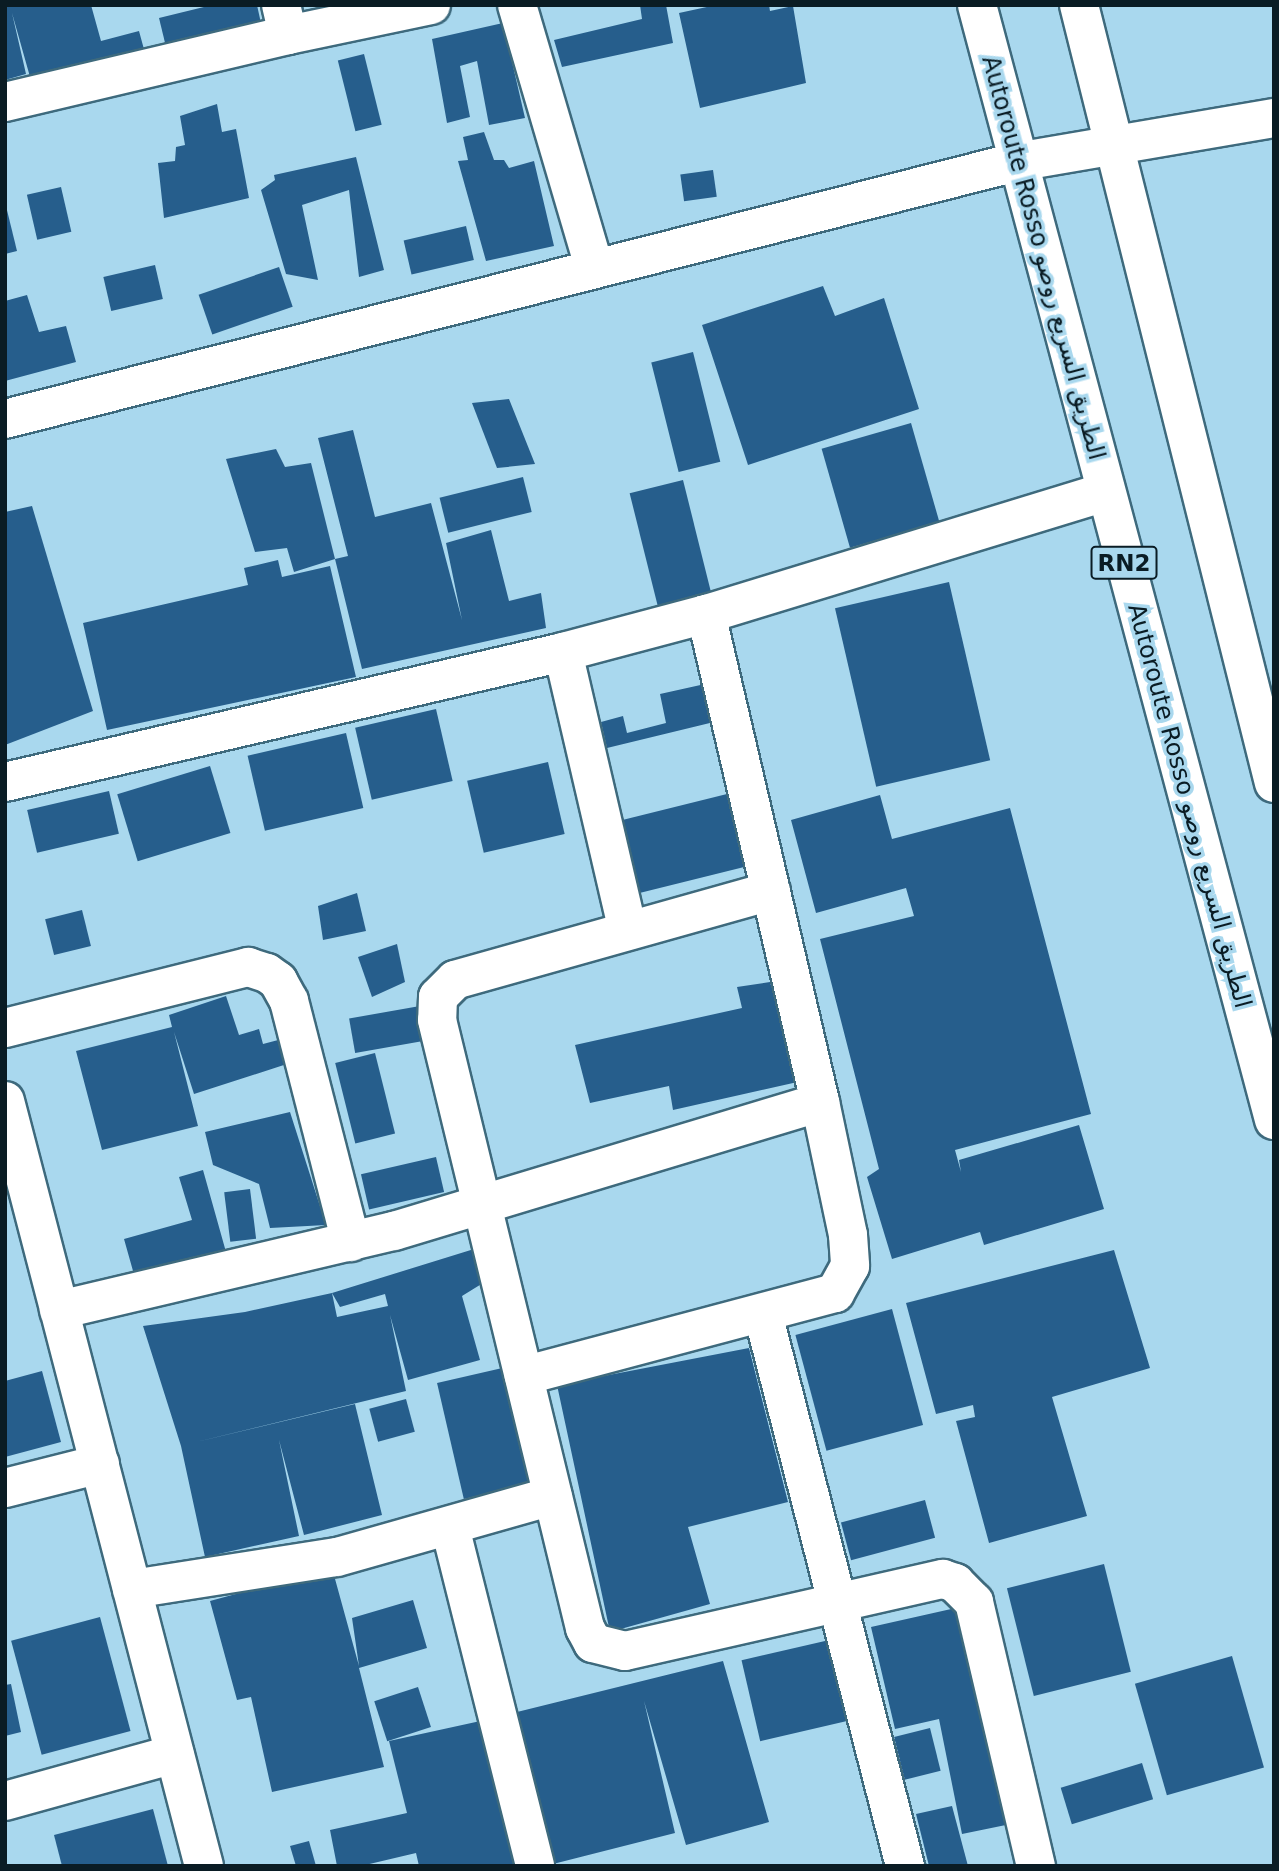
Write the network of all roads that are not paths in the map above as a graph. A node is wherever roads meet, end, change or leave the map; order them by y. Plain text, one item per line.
1 (431, 5) edge
2 (517, 5) edge
3 (977, 5) edge
4 (1079, 5) edge
5 (285, 20) edge
6 (5, 103) edge
7 (1274, 118) edge
8 (1115, 146) junction
9 (1016, 162) junction
10 (594, 267) junction
11 (5, 419) edge
12 (1105, 492) junction
13 (706, 614) junction
14 (563, 652) junction
15 (5, 782) edge
16 (1274, 783) edge
17 (771, 891) junction
18 (628, 931) junction
19 (5, 1028) edge
20 (5, 1101) edge
21 (820, 1102) junction
22 (1274, 1120) edge
23 (480, 1205) junction
24 (351, 1242) junction
25 (59, 1310) junction
26 (763, 1314) junction
27 (524, 1376) junction
28 (100, 1464) junction
29 (5, 1488) edge
30 (553, 1496) junction
31 (450, 1527) junction
32 (132, 1590) junction
33 (839, 1601) junction
34 (175, 1754) junction
35 (5, 1801) edge
36 (204, 1866) edge
37 (535, 1866) edge
38 (905, 1866) edge
39 (1037, 1866) edge

1 - 5 main road
2 - 10 main road
3 - 9 main road, Autoroute Rosso الطريق السريع روصو / RN2
4 - 8 main road
5 - 6 main road
7 - 8 main road
8 - 9 main road
8 - 16 main road
9 - 10 main road
9 - 12 main road, Autoroute Rosso الطريق السريع روصو / RN2
10 - 11 main road
12 - 13 main road
12 - 22 main road, Autoroute Rosso الطريق السريع روصو / RN2
13 - 14 main road
13 - 17 main road
14 - 15 main road
14 - 18 main road
17 - 18 main road
17 - 21 main road
18 - 23 main road
19 - 24 main road
20 - 25 main road
21 - 23 main road
21 - 26 main road
23 - 24 main road
23 - 27 main road
24 - 25 main road
25 - 28 main road
26 - 27 main road
26 - 33 main road
27 - 30 main road
28 - 29 main road
28 - 32 main road
30 - 31 main road
30 - 33 main road
31 - 32 main road
31 - 37 main road
32 - 34 main road
33 - 38 main road
33 - 39 main road
34 - 35 main road
34 - 36 main road

